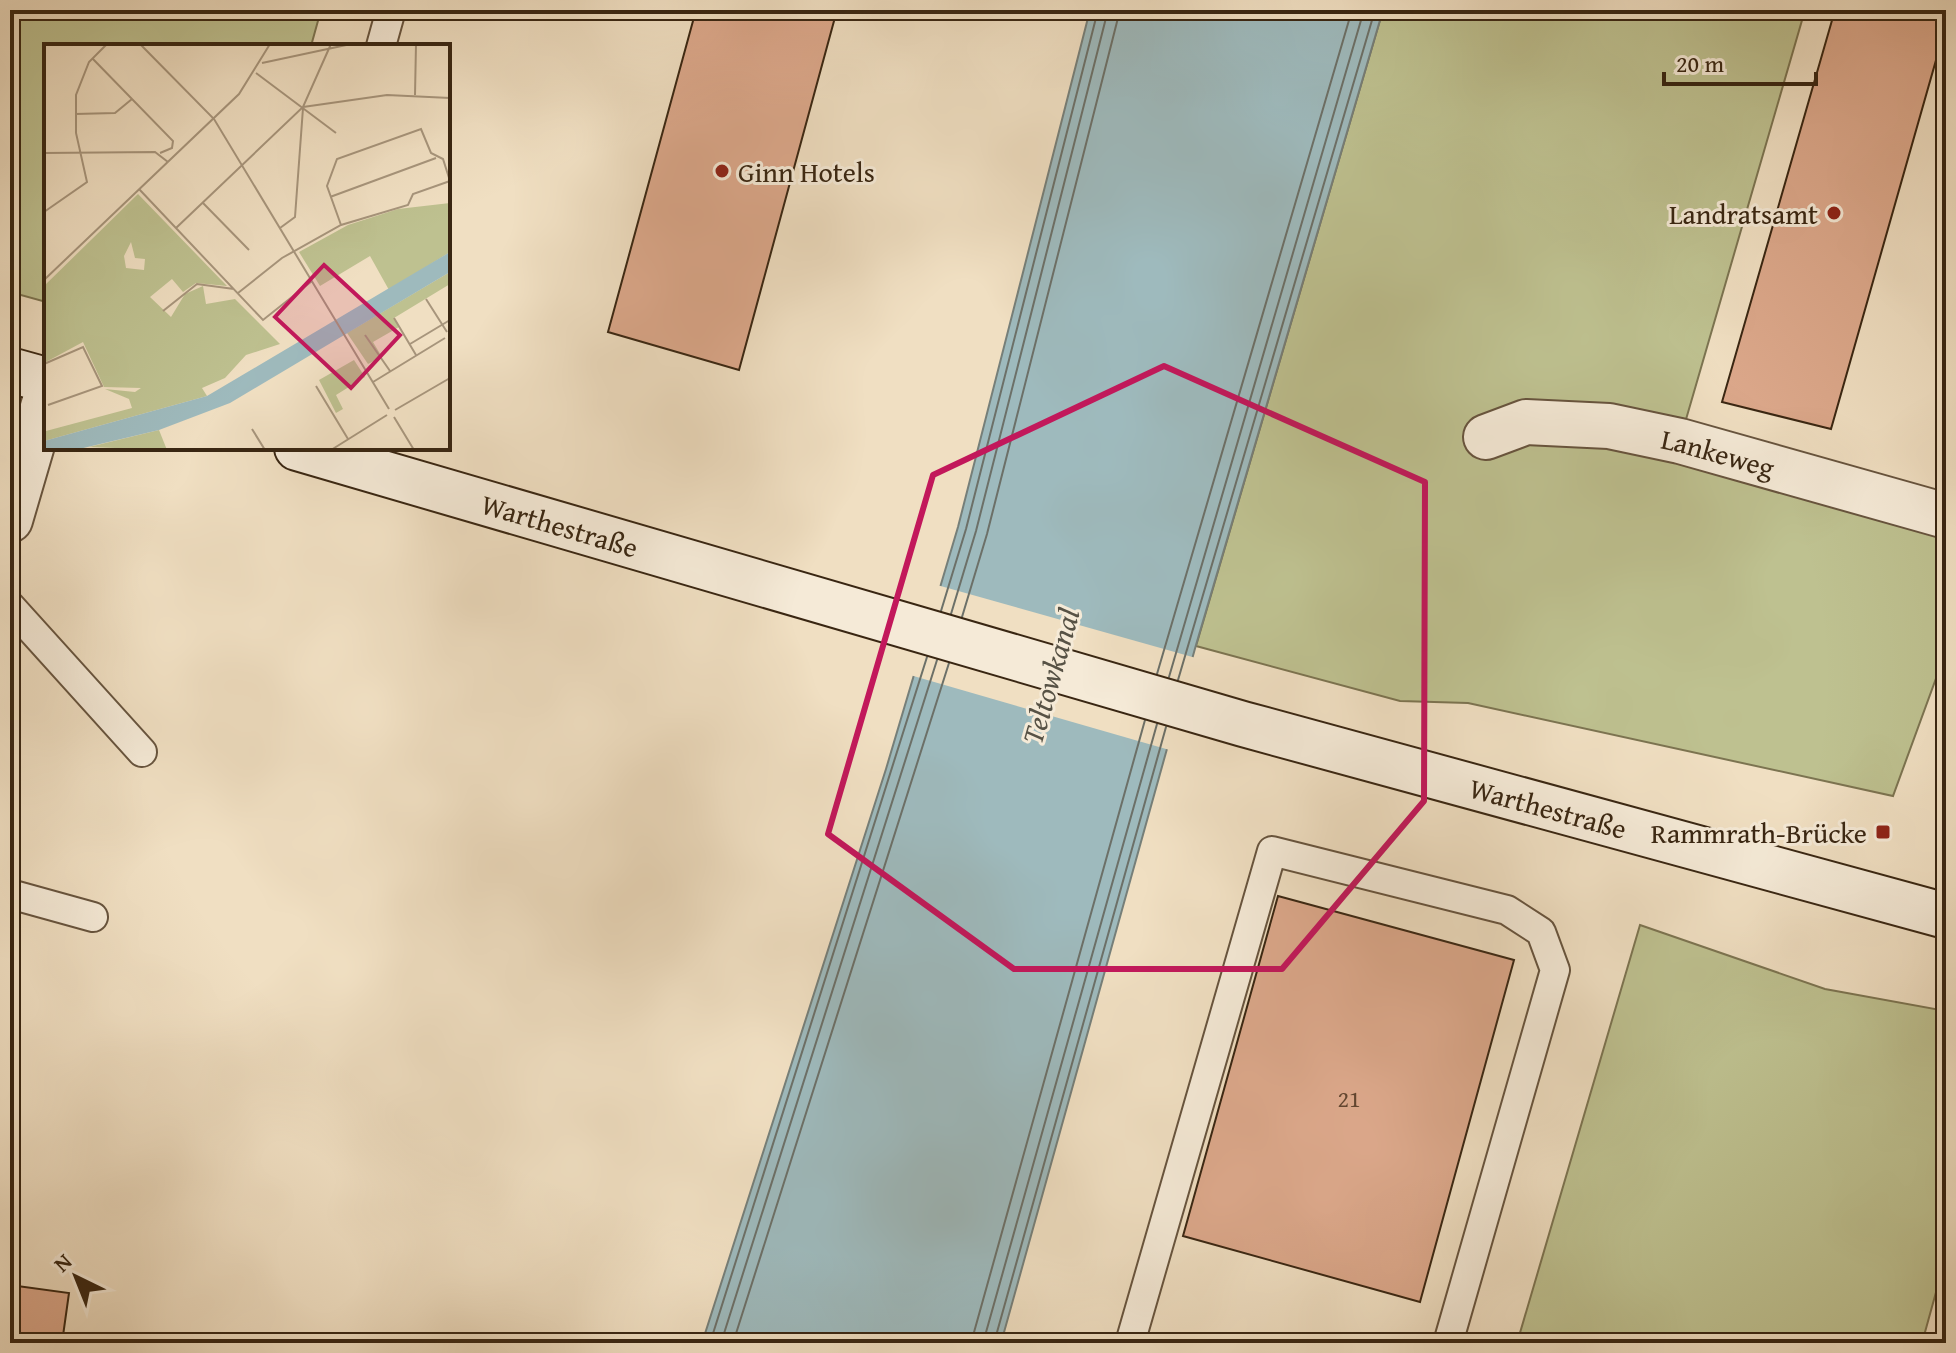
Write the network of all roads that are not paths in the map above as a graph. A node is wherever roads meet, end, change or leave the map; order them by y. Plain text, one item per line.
1 (391, 10) edge
2 (382, 44) edge
3 (10, 370) edge
4 (44, 379) edge
5 (44, 404) edge
6 (1486, 437) dead end
7 (304, 450) edge
8 (1946, 516) edge
9 (10, 520) edge
10 (10, 606) edge
11 (142, 752) dead end
12 (10, 894) edge
13 (1946, 916) edge
14 (93, 917) dead end
15 (1130, 1343) edge
16 (1448, 1343) edge

1 - 2 lane
3 - 4 street
5 - 9 street
6 - 8 street, Lankeweg
7 - 13 street, Warthestraße
10 - 11 lane
12 - 14 lane
15 - 16 lane

